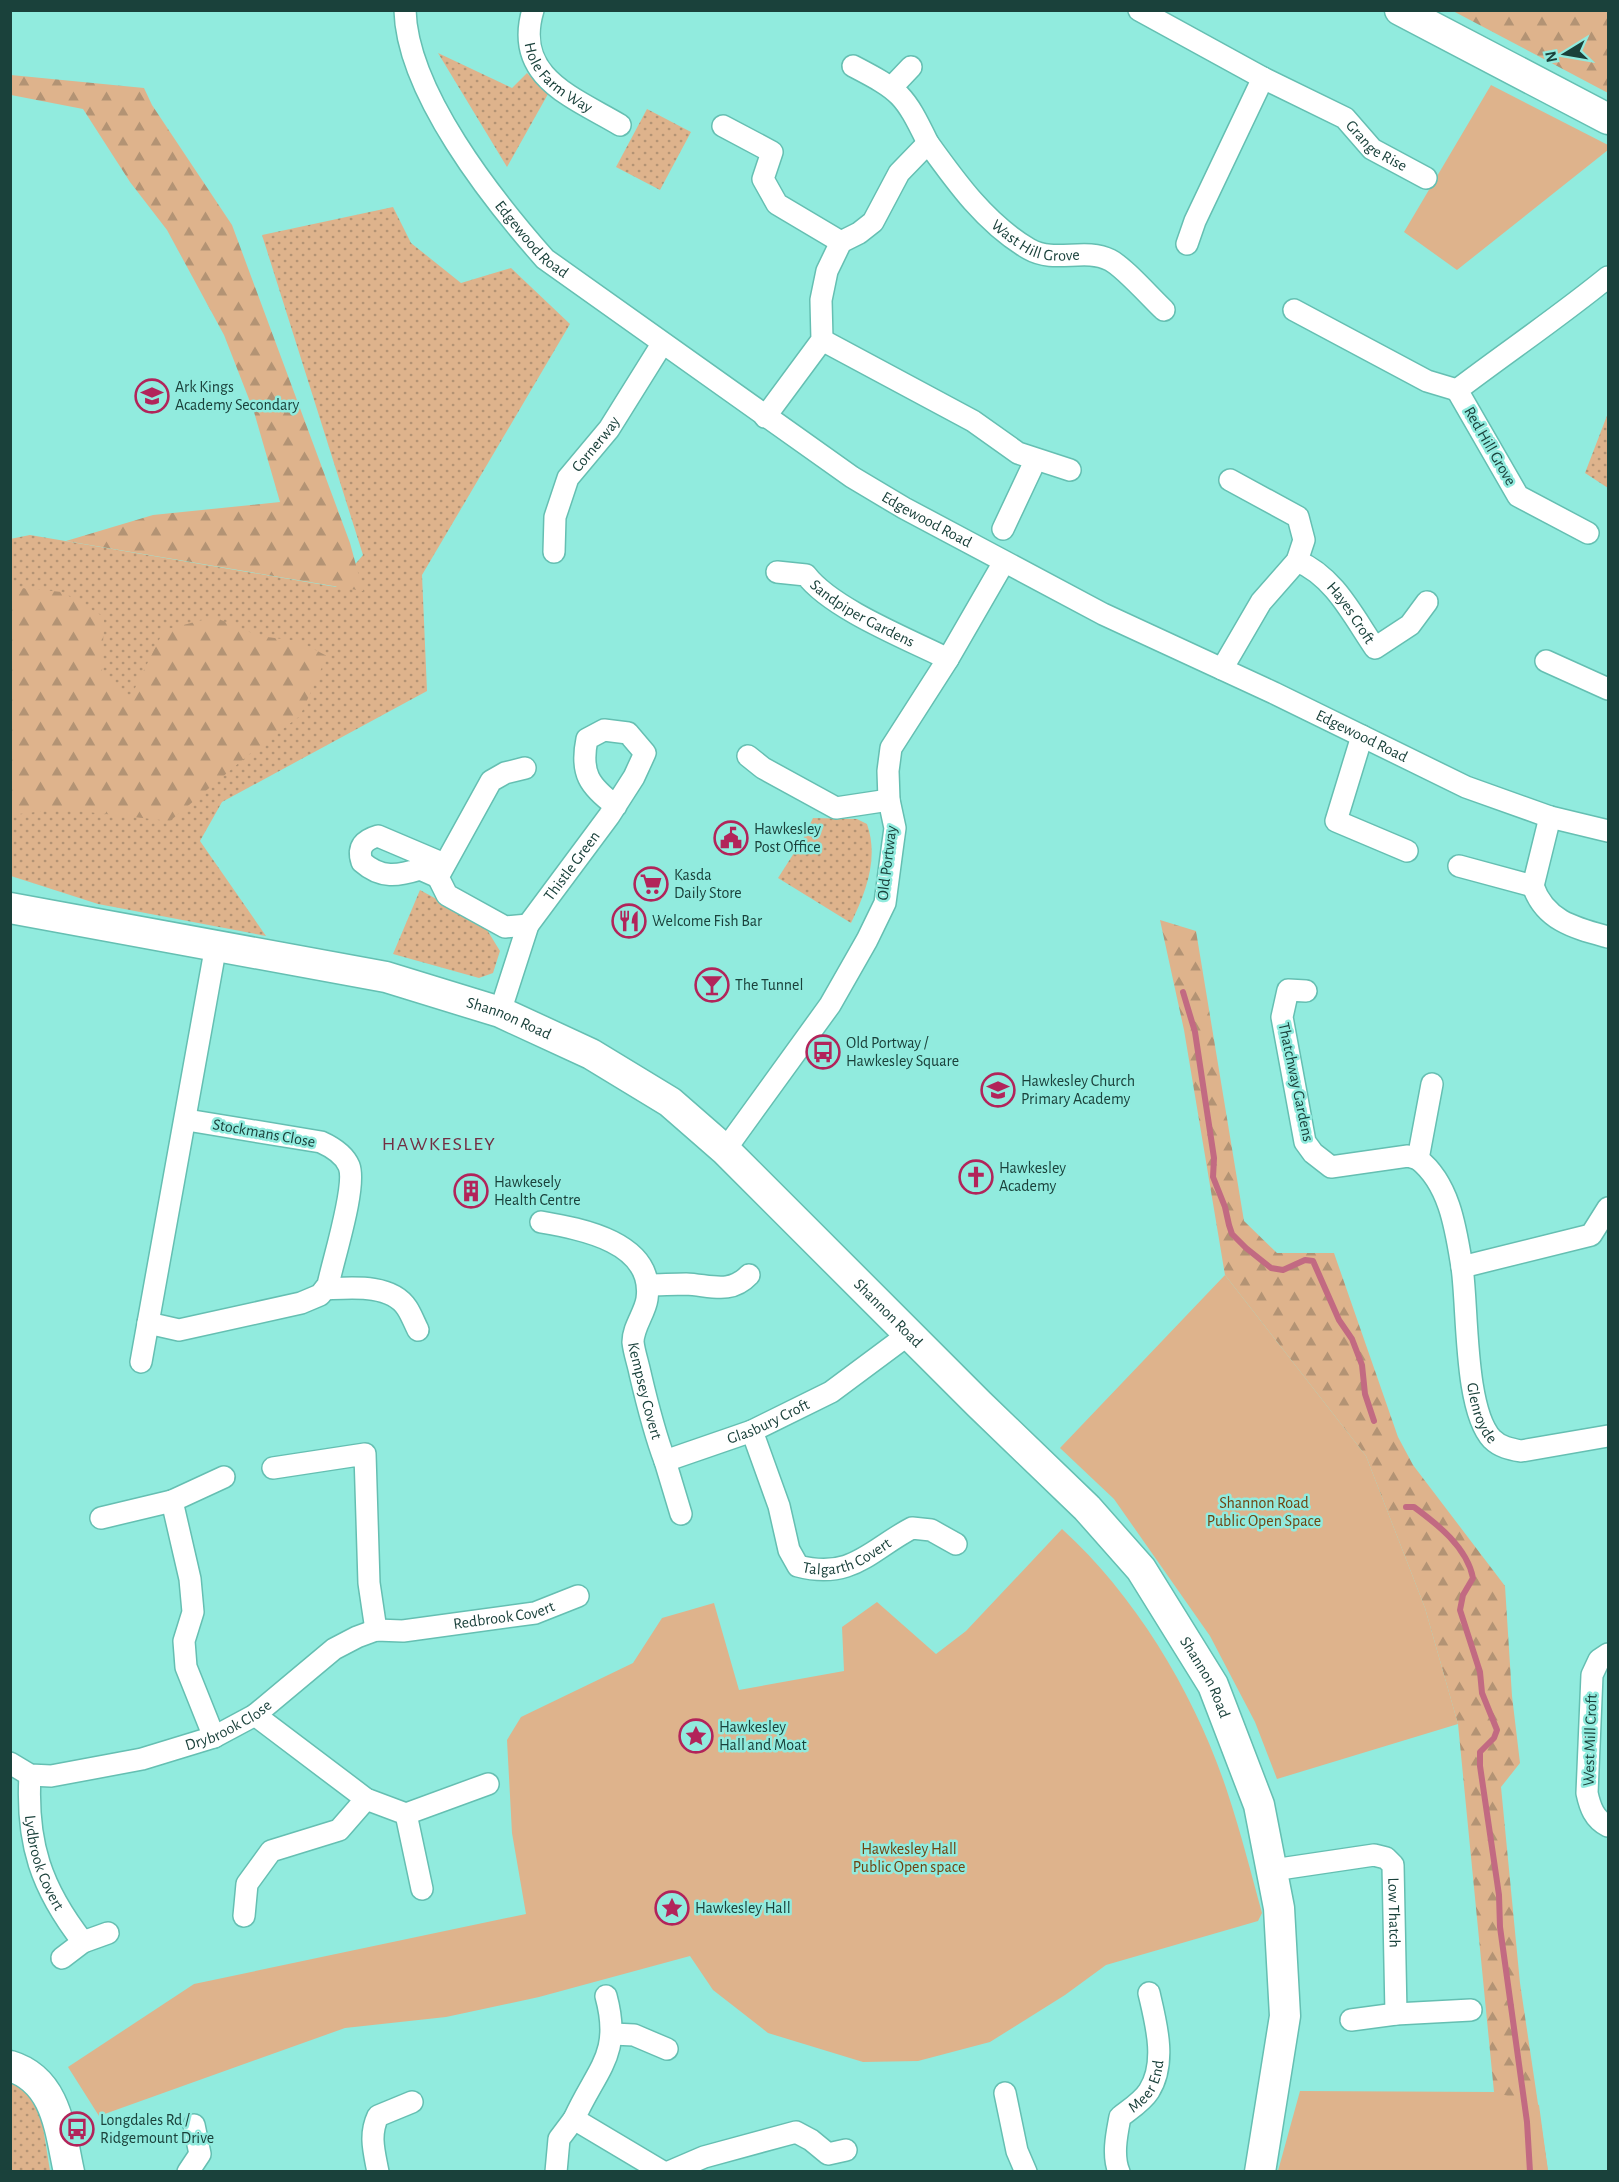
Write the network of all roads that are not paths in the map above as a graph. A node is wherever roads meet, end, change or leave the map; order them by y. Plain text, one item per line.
1 (405, 10) edge
2 (533, 10) edge
3 (1139, 10) edge
4 (1400, 10) edge
5 (853, 66) dead end
6 (911, 67) dead end
7 (1263, 78) junction
8 (892, 87) junction
9 (1608, 119) edge
10 (620, 125) dead end
11 (723, 126) dead end
12 (928, 143) junction
13 (1426, 178) dead end
14 (841, 242) junction
15 (1187, 244) dead end
16 (1608, 277) edge
17 (1164, 310) dead end
18 (1294, 310) dead end
19 (822, 340) junction
20 (662, 344) junction
21 (1457, 390) junction
22 (765, 417) junction
23 (1035, 460) junction
24 (1070, 470) dead end
25 (1230, 480) dead end
26 (1003, 529) dead end
27 (1588, 533) dead end
28 (554, 552) dead end
29 (1004, 561) junction
30 (1297, 561) junction
31 (777, 572) dead end
32 (1427, 602) dead end
33 (948, 659) junction
34 (1546, 661) dead end
35 (1222, 669) junction
36 (1608, 689) edge
37 (1362, 736) junction
38 (748, 756) dead end
39 (525, 768) dead end
40 (889, 800) junction
41 (616, 806) dead end
42 (1550, 817) junction
43 (1608, 831) edge
44 (1407, 851) dead end
45 (1459, 866) dead end
46 (1533, 886) junction
47 (10, 908) edge
48 (528, 925) junction
49 (1608, 937) edge
50 (216, 945) junction
51 (1306, 992) dead end
52 (500, 1012) junction
53 (1432, 1084) dead end
54 (186, 1120) junction
55 (725, 1150) junction
56 (1418, 1159) junction
57 (1608, 1208) edge
58 (541, 1222) dead end
59 (1462, 1267) junction
60 (749, 1275) dead end
61 (648, 1285) junction
62 (325, 1289) junction
63 (148, 1323) junction
64 (418, 1330) dead end
65 (909, 1334) junction
66 (141, 1362) dead end
67 (752, 1431) junction
68 (1608, 1436) edge
69 (665, 1461) junction
70 (273, 1468) dead end
71 (224, 1477) dead end
72 (172, 1501) junction
73 (681, 1514) dead end
74 (101, 1518) dead end
75 (956, 1544) dead end
76 (578, 1596) dead end
77 (427, 1627) joint
78 (376, 1630) junction
79 (1608, 1654) edge
80 (255, 1715) junction
81 (214, 1737) junction
82 (10, 1763) edge
83 (30, 1775) junction
84 (488, 1784) dead end
85 (366, 1799) junction
86 (406, 1814) junction
87 (1608, 1826) edge
88 (1273, 1870) junction
89 (422, 1889) dead end
90 (243, 1917) dead end
91 (108, 1933) dead end
92 (83, 1942) junction
93 (62, 1958) dead end
94 (1149, 1993) dead end
95 (606, 1996) dead end
96 (1471, 2010) dead end
97 (1396, 2014) junction
98 (1351, 2020) dead end
99 (613, 2034) junction
100 (667, 2049) dead end
101 (10, 2066) edge
102 (1005, 2093) dead end
103 (412, 2102) dead end
104 (574, 2119) junction
105 (194, 2125) dead end
106 (846, 2150) dead end
107 (69, 2172) edge
108 (188, 2172) edge
109 (378, 2172) edge
110 (556, 2172) edge
111 (663, 2172) edge
112 (669, 2172) edge
113 (1026, 2172) edge
114 (1119, 2172) edge
115 (1260, 2172) edge

1 - 20 street, Edgewood Road
2 - 10 street, Hole Farm Way
3 - 7 street, Grange Rise
4 - 9 street
5 - 8 street, Wast Hill Grove
6 - 8 street
7 - 13 street, Grange Rise
7 - 15 street
8 - 12 street, Wast Hill Grove
11 - 14 street
12 - 14 street
12 - 17 street, Wast Hill Grove
14 - 19 street
16 - 21 street, Red Hill Grove
18 - 21 street, Red Hill Grove
19 - 22 street
19 - 23 street
20 - 22 street, Edgewood Road
20 - 28 street, Cornerway
21 - 27 street, Red Hill Grove
22 - 29 street, Edgewood Road
23 - 24 street
23 - 26 street
25 - 30 street
29 - 33 street, Old Portway
29 - 35 street, Edgewood Road
30 - 32 street, Hayes Croft
30 - 35 street
31 - 33 street, Sandpiper Gardens
33 - 40 street, Old Portway
34 - 36 street
35 - 37 street, Edgewood Road
37 - 42 street, Edgewood Road
37 - 44 street
38 - 40 street
39 - 48 street
40 - 55 street, Old Portway
41 - 48 street, Thistle Green
42 - 43 street, Edgewood Road
42 - 46 street
45 - 46 street
46 - 49 street
47 - 50 street, Shannon Road
48 - 52 street, Thistle Green
50 - 52 street, Shannon Road
50 - 54 street
51 - 56 street, Thatchway Gardens
52 - 55 street, Shannon Road
53 - 56 street
54 - 62 street, Stockmans Close
54 - 63 street
55 - 65 street, Shannon Road
56 - 59 street
57 - 59 street
58 - 61 street
59 - 68 street, Glenroyde
60 - 61 street
61 - 69 street, Kempsey Covert
62 - 63 street
62 - 64 street
63 - 66 street
65 - 67 street, Glasbury Croft
65 - 88 street, Shannon Road
67 - 69 street, Glasbury Croft
67 - 75 street, Talgarth Covert
69 - 73 street
70 - 78 street
71 - 72 street
72 - 74 street
72 - 81 street
76 - 77 street, Redbrook Covert
77 - 78 street, Drybrook Close
78 - 80 street, Drybrook Close
79 - 87 street, West Mill Croft
80 - 81 street, Drybrook Close
80 - 85 street
81 - 83 street, Drybrook Close
82 - 83 street
83 - 92 street, Lydbrook Covert
84 - 86 street
85 - 86 street
85 - 90 street
86 - 89 street
88 - 97 street, Low Thatch
88 - 115 street, Shannon Road
91 - 92 street
92 - 93 street
94 - 114 street, Meer End
95 - 99 street
96 - 97 street
97 - 98 street
99 - 100 street
99 - 104 street
101 - 107 street
102 - 113 street
103 - 109 street
104 - 110 street
104 - 111 street
105 - 108 street
106 - 112 street

